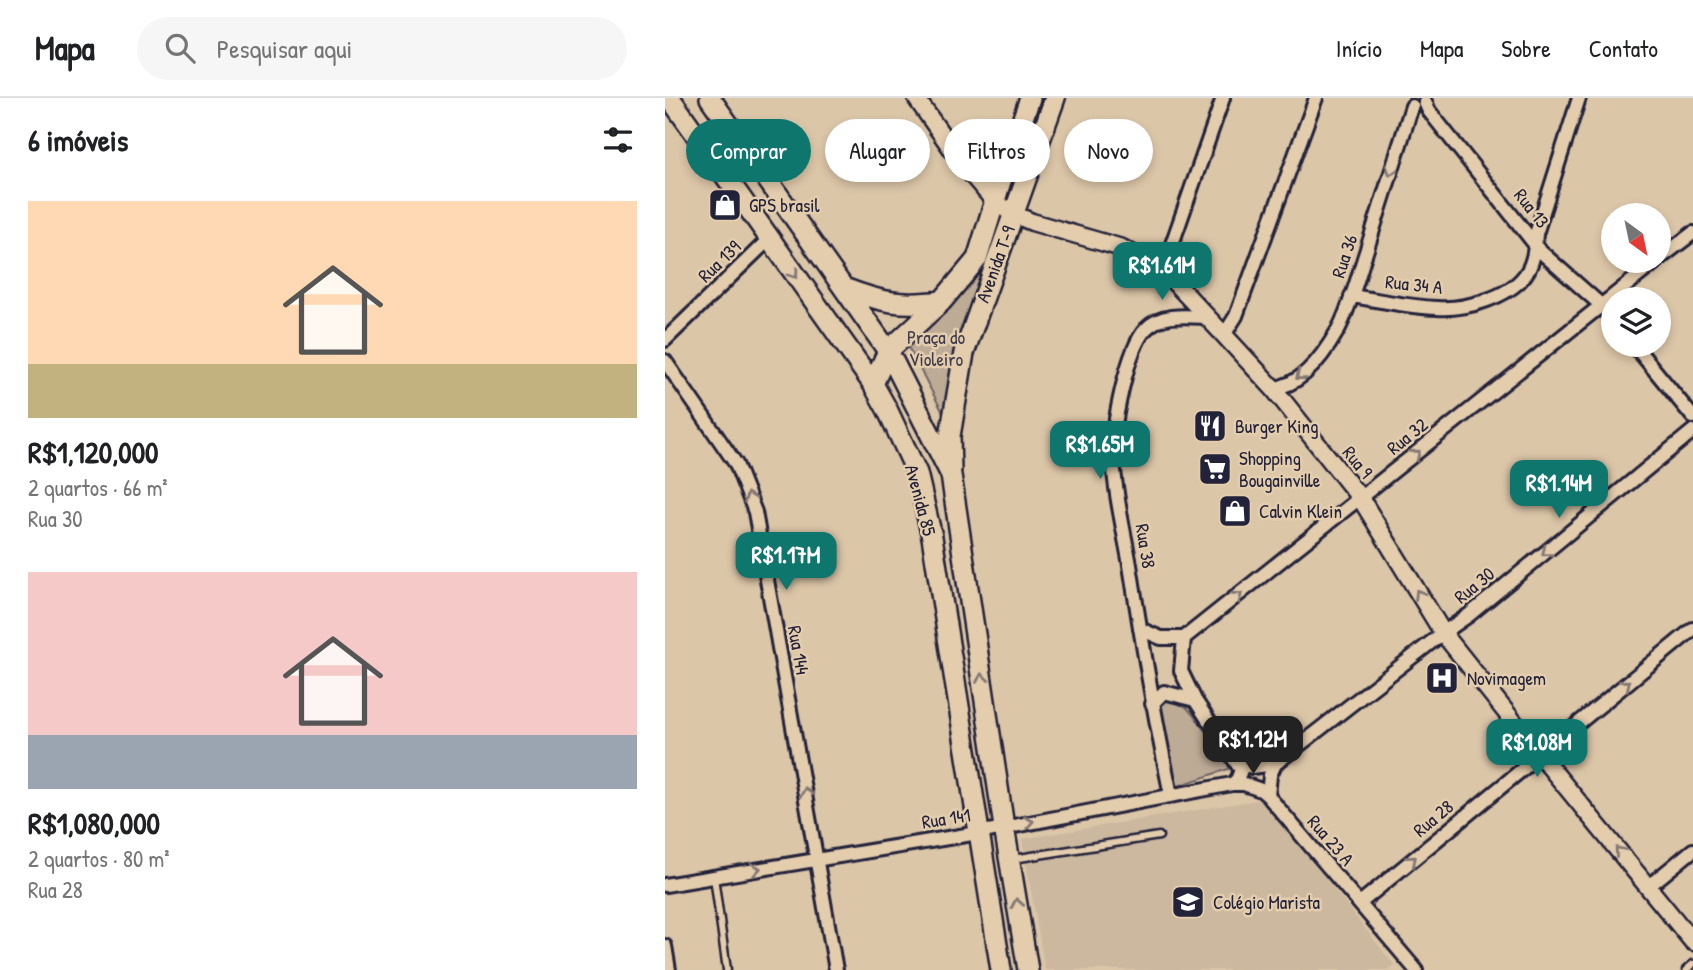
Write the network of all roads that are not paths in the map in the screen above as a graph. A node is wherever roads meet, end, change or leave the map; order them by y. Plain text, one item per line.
1 (670, 98) edge
2 (710, 98) edge
3 (916, 98) edge
4 (1030, 98) edge
5 (1055, 98) edge
6 (1223, 98) edge
7 (1316, 98) edge
8 (1579, 98) edge
9 (1420, 104) edge
10 (1022, 119) edge
11 (944, 138) edge
12 (978, 182) edge
13 (1001, 182) edge
14 (995, 202) junction
15 (1013, 214) junction
16 (1693, 233) edge
17 (769, 239) junction
18 (1537, 250) junction
19 (1671, 250) edge
20 (1163, 270) junction
21 (1642, 273) edge
22 (1624, 287) edge
23 (844, 288) junction
24 (1351, 296) junction
25 (942, 302) junction
26 (1601, 305) joint
27 (1206, 317) junction
28 (1224, 335) junction
29 (665, 340) edge
30 (888, 351) junction
31 (1644, 357) edge
32 (665, 361) edge
33 (873, 384) junction
34 (1273, 388) junction
35 (1693, 417) edge
36 (1693, 431) edge
37 (951, 475) junction
38 (1361, 499) junction
39 (1140, 629) junction
40 (1693, 629) edge
41 (1443, 633) junction
42 (1184, 638) junction
43 (1195, 700) junction
44 (1152, 704) junction
45 (1540, 755) junction
46 (1239, 764) junction
47 (1275, 764) junction
48 (1232, 784) junction
49 (1171, 795) junction
50 (1268, 796) junction
51 (1004, 827) junction
52 (978, 833) junction
53 (1160, 836) dead end
54 (1693, 850) edge
55 (818, 859) junction
56 (1010, 859) junction
57 (715, 877) junction
58 (665, 885) edge
59 (1649, 886) junction
60 (1360, 903) junction
61 (1693, 942) edge
62 (665, 946) edge
63 (1693, 964) edge
64 (669, 970) edge
65 (727, 970) edge
66 (836, 970) edge
67 (1001, 970) edge
68 (1028, 970) edge
69 (1416, 970) edge
70 (1686, 970) edge

1 - 17 main road, Avenida 85
2 - 23 main road, Avenida 85
3 - 11 street, Rua 9
4 - 10 main road, Avenida T-9
5 - 15 main road, Avenida T-9
6 - 20 street
7 - 28 street
8 - 18 street
9 - 18 street, Rua 13
9 -> 24 street, Rua 36
12 - 14 street, Rua 9
13 - 14 main road, Avenida T-9
14 - 15 street, Rua 9
14 - 25 main road, Avenida T-9
15 - 20 street, Rua 9
15 - 37 main road, Avenida T-9
16 - 19 street, Rua 32
17 - 29 street, Rua 139
17 -> 33 main road, Avenida 85
18 - 24 street, Rua 34 A
18 - 26 street, Rua 13
20 - 27 street, Rua 9
21 - 22 street, Rua 32
23 - 25 main road
23 - 30 main road, Avenida 85
24 -> 34 street, Rua 36
25 - 30 main road, Avenida T-9
38 -> 26 street, Rua 32
27 - 28 street, Rua 9
27 - 39 street, Rua 38
28 - 34 street, Rua 9
30 - 33 main road, Avenida T-9
30 - 37 main road, Avenida 85
31 - 35 street
55 -> 32 street, Rua 144
33 - 52 main road, Avenida 85
34 - 38 street, Rua 9
36 -> 41 street, Rua 30
51 -> 37 main road, Avenida 85
41 -> 38 street, Rua 9
42 -> 38 street, Rua 32
39 - 42 street
39 - 44 street, Rua 38
45 -> 40 street, Rua 28
41 - 45 street, Rua 9
41 - 47 street, Rua 30
42 - 43 street
43 - 44 street
43 - 46 street
44 - 49 street, Rua 38
59 -> 45 street, Rua 9
60 -> 45 street, Rua 28
46 - 47 street
46 - 48 street
47 - 50 street
48 - 49 street, Rua 141
48 - 50 street, Rua 23 A
51 -> 49 street, Rua 141
50 - 60 street, Rua 23 A
51 - 52 street, Rua 141
51 - 56 main road, Avenida 85
52 - 55 street, Rua 141
52 - 67 main road, Avenida 85
53 - 56 lane
54 - 59 street
57 -> 55 street, Rua 141
55 - 66 street, Rua 144
68 -> 56 main road, Avenida 85
57 - 58 street, Rua 141
57 - 65 lane
59 - 61 street, Rua 9
60 - 69 street, Rua 23 A
62 - 64 street
63 - 70 lane

